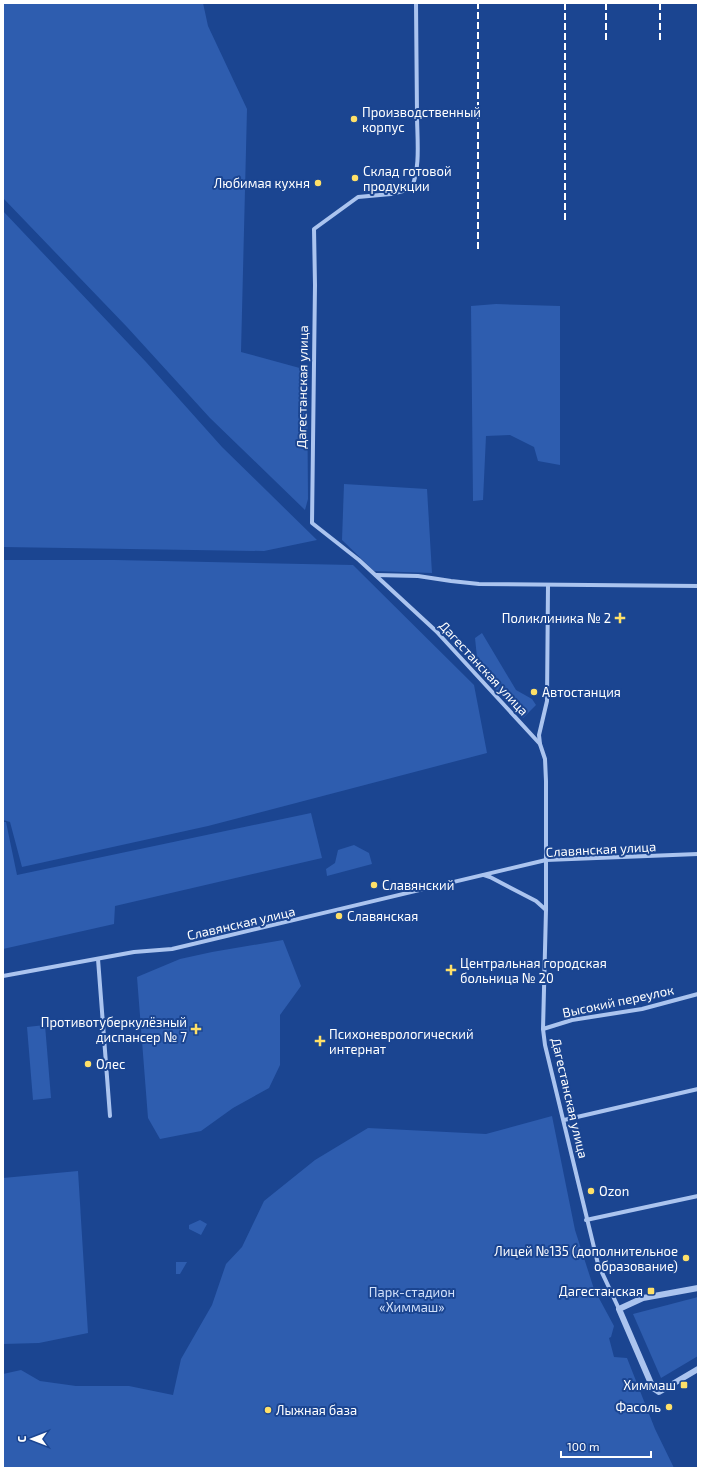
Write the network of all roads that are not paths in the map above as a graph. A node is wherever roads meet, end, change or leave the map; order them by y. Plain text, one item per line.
1 (416, 3) edge
2 (376, 575) junction
3 (548, 585) junction
4 (698, 586) edge
5 (540, 744) junction
6 (698, 854) edge
7 (546, 860) junction
8 (482, 875) junction
9 (546, 910) junction
10 (98, 959) junction
11 (3, 976) edge
12 (698, 994) edge
13 (543, 1029) junction
14 (698, 1089) edge
15 (110, 1116) dead end
16 (564, 1120) junction
17 (698, 1196) edge
18 (586, 1220) junction
19 (698, 1288) edge
20 (619, 1309) junction
21 (698, 1370) edge

1 - 2 street, Дагестанская улица
2 - 3 street
2 - 5 street, Дагестанская улица
3 - 4 street
3 - 5 street, Дагестанская улица
5 - 7 street, Дагестанская улица
6 - 7 street, Славянская улица
7 - 8 street, Славянская улица
7 - 9 street, Дагестанская улица
8 - 9 street
8 - 10 street, Славянская улица
9 - 13 street, Дагестанская улица
10 - 11 street, Славянская улица
10 - 15 street
12 - 13 street, Высокий переулок
13 - 16 street, Дагестанская улица
14 - 16 street
16 - 18 street, Дагестанская улица
17 - 18 street
18 - 20 street, Дагестанская улица
19 - 20 street
20 - 21 street, Дагестанская улица

